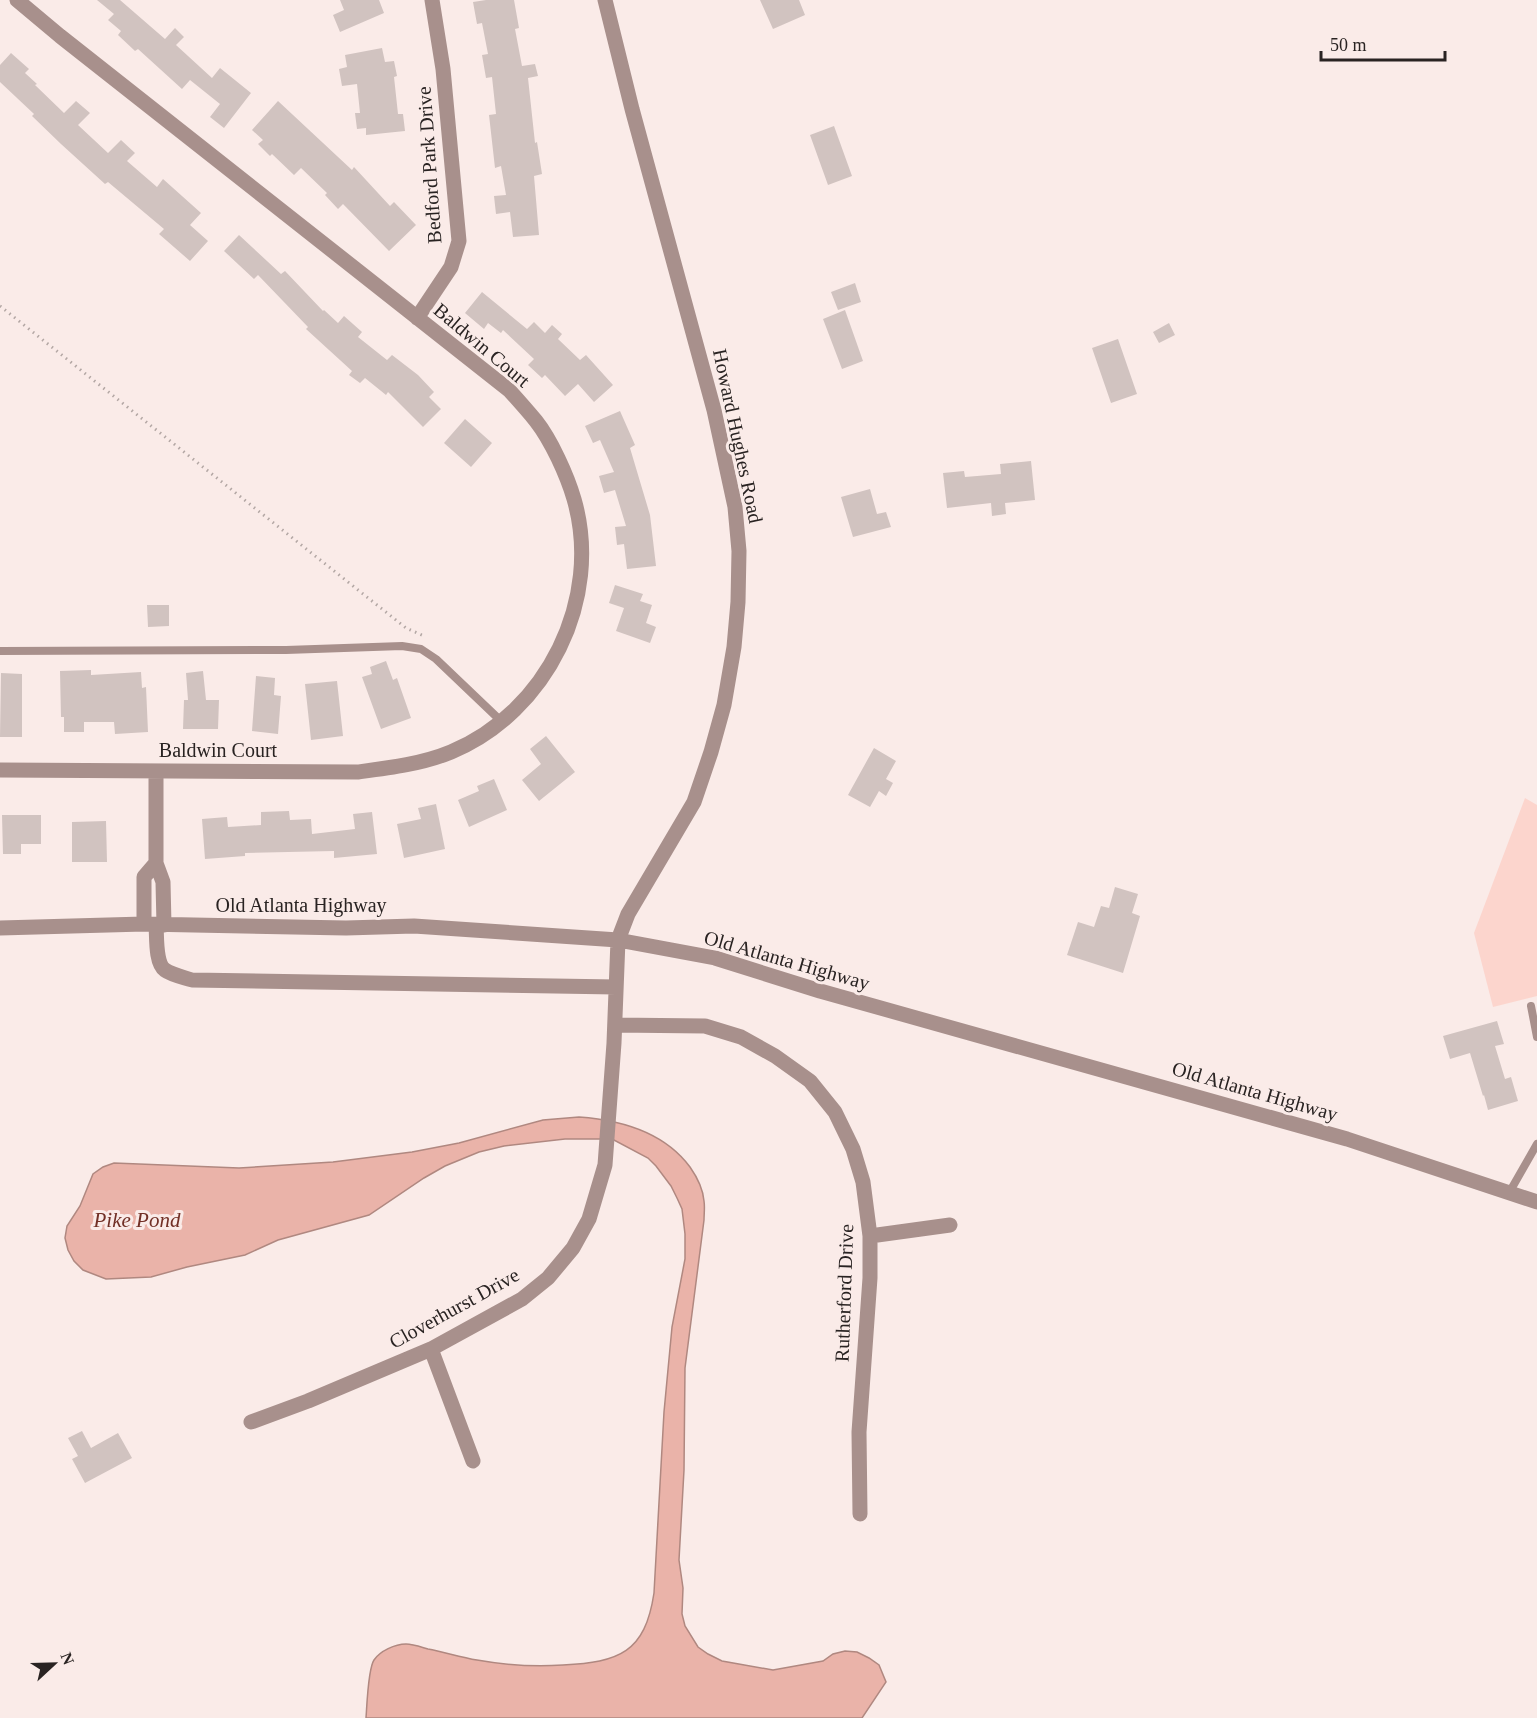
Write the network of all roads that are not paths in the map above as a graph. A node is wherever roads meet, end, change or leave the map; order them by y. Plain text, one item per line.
1 (17, 0) edge
2 (432, 0) edge
3 (605, 0) edge
4 (417, 318) junction
5 (0, 651) edge
6 (502, 722) junction
7 (0, 770) edge
8 (156, 771) junction
9 (155, 924) junction
10 (0, 928) edge
11 (618, 940) junction
12 (616, 987) junction
13 (1531, 1006) dead end
14 (615, 1025) junction
15 (1537, 1037) edge
16 (1537, 1144) edge
17 (1509, 1192) junction
18 (1537, 1202) edge
19 (950, 1225) dead end
20 (870, 1236) junction
21 (431, 1349) junction
22 (251, 1422) dead end
23 (473, 1461) dead end
24 (860, 1514) dead end

1 - 4 street, Baldwin Court
2 - 4 street, Bedford Park Drive
3 - 11 street, Howard Hughes Road
4 - 6 street, Baldwin Court
5 - 6 lane
6 - 8 street, Baldwin Court
7 - 8 street, Baldwin Court
8 - 9 street
9 - 10 street, Old Atlanta Highway
9 - 11 street, Old Atlanta Highway
9 - 12 street
11 - 12 street, Cloverhurst Drive
11 - 17 street, Old Atlanta Highway
12 - 14 street, Cloverhurst Drive
13 - 15 lane
14 - 20 street, Rutherford Drive
14 - 21 street, Cloverhurst Drive
16 - 17 lane
17 - 18 street, Old Atlanta Highway
19 - 20 street
20 - 24 street, Rutherford Drive
21 - 22 street, Cloverhurst Drive
21 - 23 street

